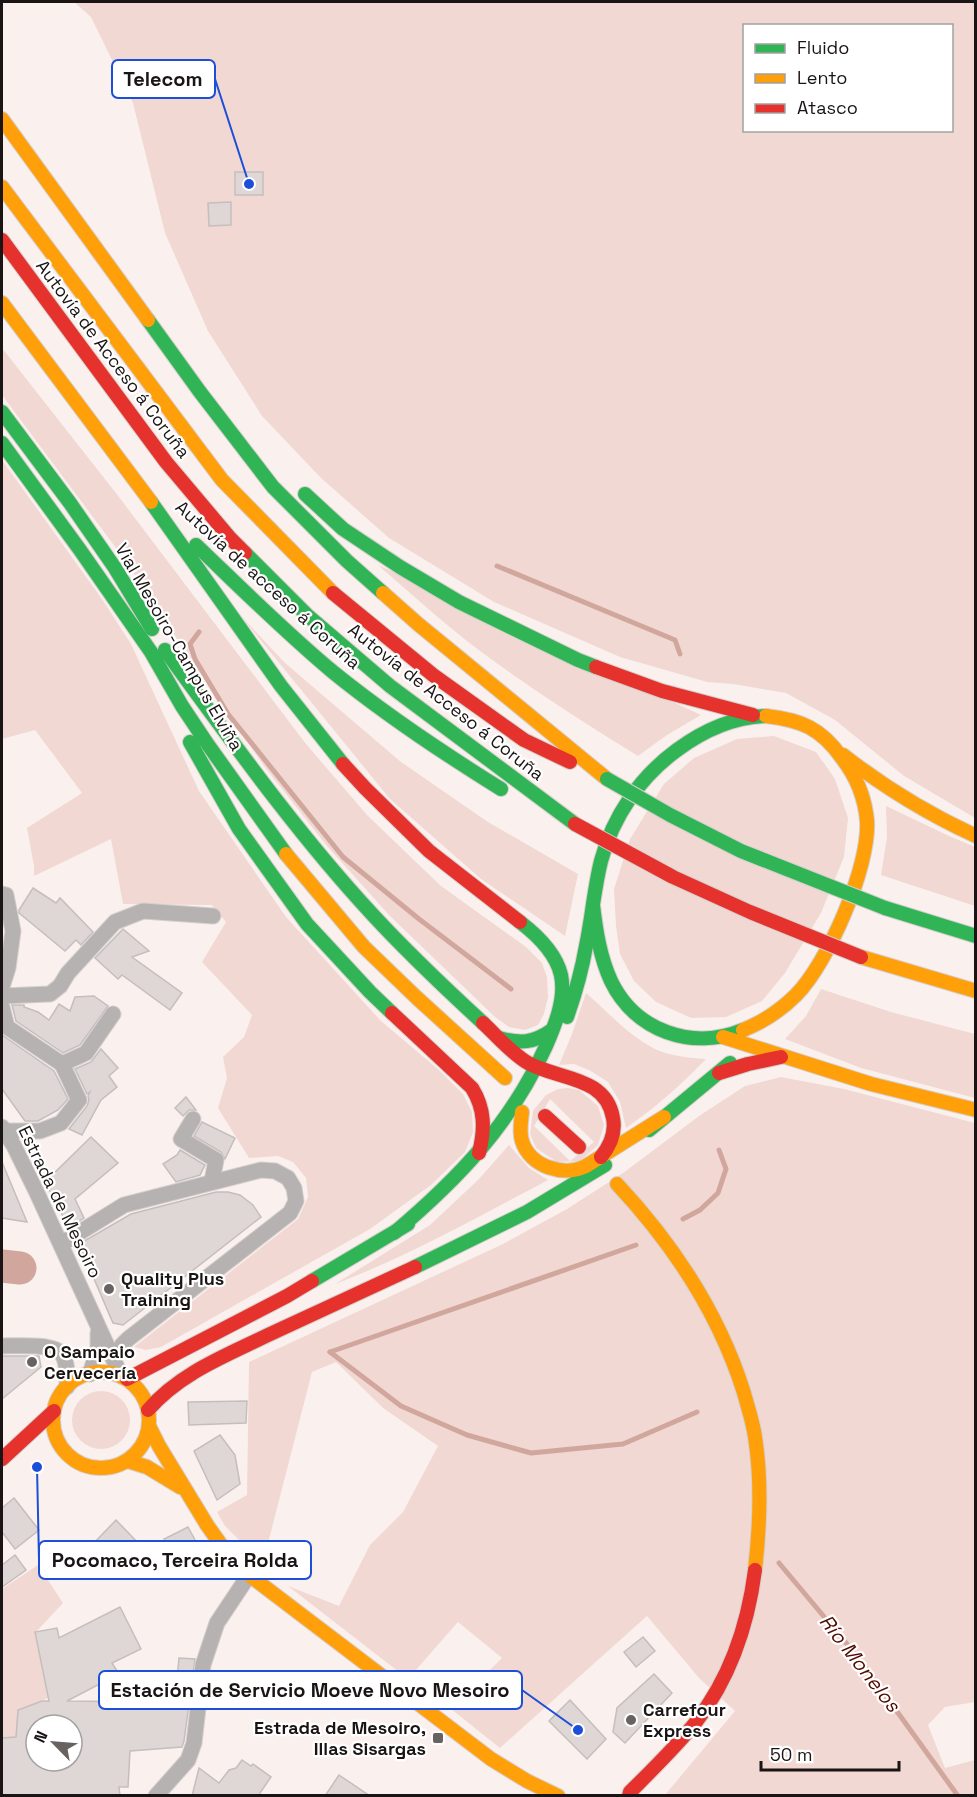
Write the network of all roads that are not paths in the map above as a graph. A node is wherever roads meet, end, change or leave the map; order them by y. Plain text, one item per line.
1 (2, 119) edge
2 (2, 187) edge
3 (2, 240) edge
4 (2, 303) edge
5 (200, 392) junction
6 (2, 412) edge
7 (2, 443) edge
8 (272, 463) dead end
9 (296, 485) dead end
10 (151, 502) junction
11 (156, 638) junction
12 (151, 652) junction
13 (753, 715) junction
14 (843, 755) junction
15 (608, 779) junction
16 (237, 786) junction
17 (576, 824) junction
18 (975, 836) edge
19 (4, 894) edge
20 (593, 905) junction
21 (213, 916) dead end
22 (975, 936) edge
23 (2, 987) edge
24 (975, 991) edge
25 (2, 996) edge
26 (2, 1007) edge
27 (113, 1014) dead end
28 (772, 1017) junction
29 (552, 1030) junction
30 (723, 1037) junction
31 (499, 1038) junction
32 (747, 1045) junction
33 (786, 1057) junction
34 (62, 1064) junction
35 (541, 1069) junction
36 (719, 1073) junction
37 (505, 1078) dead end
38 (975, 1110) edge
39 (522, 1112) junction
40 (545, 1116) dead end
41 (664, 1117) junction
42 (193, 1119) dead end
43 (3, 1129) edge
44 (579, 1148) dead end
45 (478, 1154) junction
46 (601, 1156) junction
47 (212, 1181) junction
48 (617, 1184) dead end
49 (394, 1233) junction
50 (61, 1244) junction
51 (98, 1327) junction
52 (2, 1346) edge
53 (114, 1359) junction
54 (90, 1374) junction
55 (124, 1378) junction
56 (67, 1387) junction
57 (148, 1410) junction
58 (54, 1411) junction
59 (149, 1426) junction
60 (62, 1448) junction
61 (2, 1461) edge
62 (128, 1461) junction
63 (188, 1494) junction
64 (249, 1575) junction
65 (491, 1759) junction
66 (517, 1790) dead end
67 (627, 1794) edge
68 (156, 1796) edge
69 (558, 1796) edge

1 - 5 main road
2 - 15 main road, Autovía de Acceso á Coruña
3 - 17 main road, Autovía de Acceso á Coruña
4 - 10 main road
5 - 8 main road
5 - 15 main road
6 - 11 main road, Vial Mesoiro-Campus Elviña
7 - 12 main road, Vial Mesoiro-Campus Elviña
9 - 13 main road
10 - 17 main road, Autovía de acceso á Coruña
10 - 29 main road
11 - 16 main road, Vial Mesoiro-Campus Elviña
11 - 31 main road
12 - 16 main road, Vial Mesoiro-Campus Elviña
12 - 45 main road
13 - 14 main road
13 - 20 main road
14 - 18 main road
14 - 28 main road
15 - 22 main road, Autovía de Acceso á Coruña, bridge
16 - 37 main road, Vial Mesoiro-Campus Elviña
17 - 24 main road, Autovía de Acceso á Coruña, bridge
19 - 23 street
20 - 30 main road
20 - 35 main road
21 - 25 street
26 - 34 street
27 - 34 street
28 - 30 main road
28 - 32 main road
29 - 31 main road
29 - 35 main road
30 - 32 main road
31 - 35 main road
32 - 33 main road
32 - 36 main road
33 - 36 main road
33 - 38 main road
34 - 43 street
35 - 39 main road
35 - 45 main road
35 - 46 main road
36 - 41 main road
39 - 46 main road
39 - 49 main road
40 - 44 main road
41 - 46 main road
41 - 57 main road
42 - 47 street
43 - 50 street, Estrada de Mesoiro
45 - 49 main road
47 - 50 street
47 - 53 street
48 - 67 main road
49 - 55 main road
50 - 51 street, Estrada de Mesoiro
51 - 53 street, Estrada de Mesoiro
51 - 54 street, Estrada de Mesoiro
52 - 56 street
53 - 55 street, Estrada de Mesoiro
54 - 55 main road
54 - 56 main road
55 - 57 main road, Estrada de Mesoiro
56 - 58 main road
57 - 59 main road, Estrada de Mesoiro
58 - 60 main road
58 - 61 main road
59 - 62 main road, Estrada de Mesoiro
59 - 63 main road, Estrada de Mesoiro
60 - 61 main road
60 - 62 main road
62 - 63 main road, Estrada de Mesoiro
63 - 64 main road, Estrada de Mesoiro
64 - 65 main road, Estrada de Mesoiro
64 - 68 street
65 - 66 main road, Estrada de Mesoiro
65 - 69 main road, Estrada de Mesoiro

